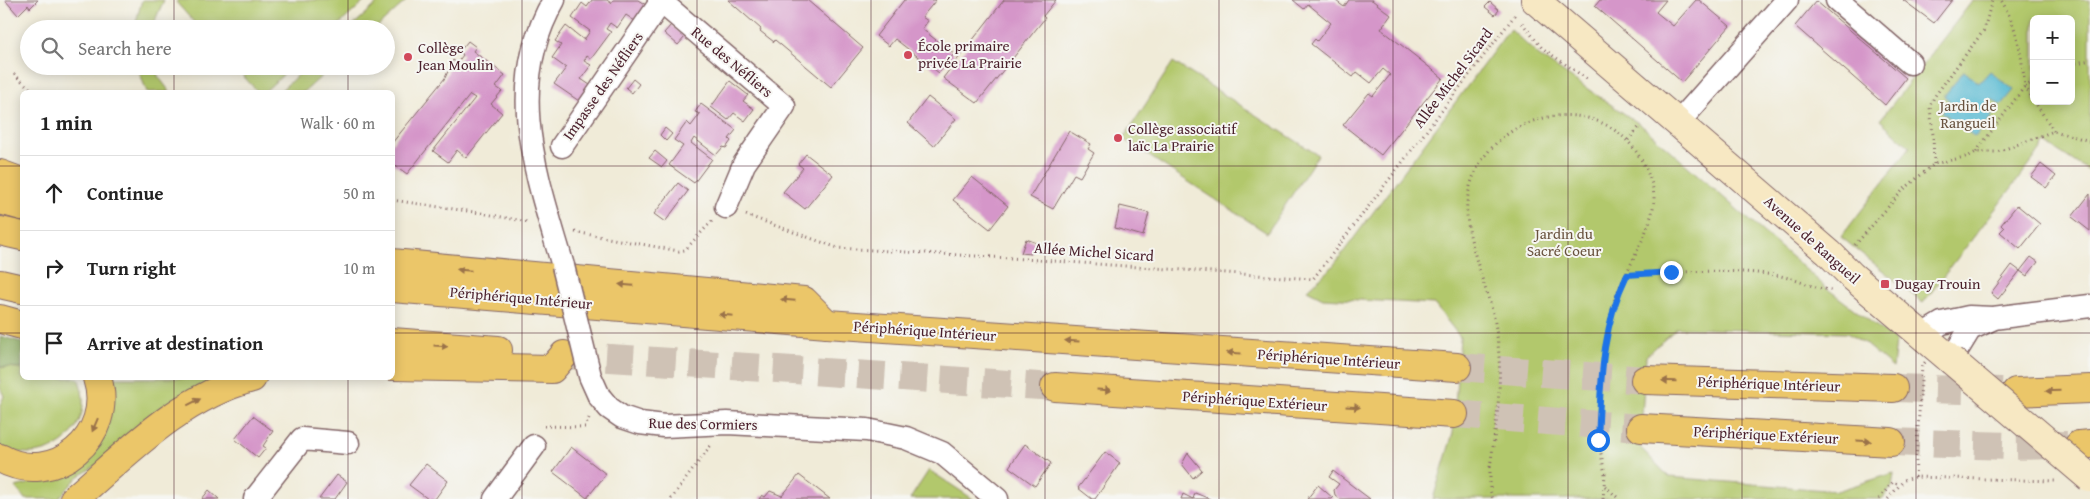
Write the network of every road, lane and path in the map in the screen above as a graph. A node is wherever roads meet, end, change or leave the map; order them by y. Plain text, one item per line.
1 (554, 0) edge
2 (1787, 0) edge
3 (1837, 0) edge
4 (1992, 0) edge
5 (2001, 0) edge
6 (660, 1) edge
7 (1525, 7) edge
8 (2090, 60) edge
9 (1910, 63) dead end
10 (2075, 63) edge
11 (14, 74) dead end
12 (2030, 84) edge
13 (2026, 86) junction
14 (32, 90) edge
15 (2030, 94) edge
16 (2037, 105) edge
17 (1678, 123) junction
18 (1641, 124) dead end
19 (2054, 131) junction
20 (1628, 140) junction
21 (2090, 141) edge
22 (562, 146) dead end
23 (1976, 152) junction
24 (1934, 164) junction
25 (0, 174) edge
26 (20, 181) edge
27 (0, 200) edge
28 (395, 200) edge
29 (20, 205) edge
30 (726, 207) junction
31 (538, 224) dead end
32 (567, 230) dead end
33 (0, 231) edge
34 (20, 236) edge
35 (395, 263) edge
36 (1840, 263) junction
37 (1627, 275) junction
38 (0, 284) edge
39 (395, 288) edge
40 (20, 289) edge
41 (1838, 290) dead end
42 (2090, 306) edge
43 (1993, 318) junction
44 (0, 319) edge
45 (20, 324) edge
46 (827, 324) junction
47 (395, 342) edge
48 (1934, 351) junction
49 (395, 366) edge
50 (1457, 367) tunnel mouth
51 (98, 380) edge
52 (246, 380) edge
53 (1645, 380) tunnel mouth
54 (1055, 387) tunnel mouth
55 (1893, 388) tunnel mouth
56 (2090, 389) edge
57 (2016, 392) tunnel mouth
58 (599, 396) junction
59 (1454, 414) tunnel mouth
60 (727, 424) junction
61 (1641, 428) tunnel mouth
62 (1891, 442) tunnel mouth
63 (348, 443) dead end
64 (534, 446) joint
65 (0, 458) edge
66 (1914, 477) junction
67 (2090, 478) edge
68 (2061, 481) dead end
69 (1900, 485) junction
70 (1605, 486) junction
71 (80, 495) edge
72 (255, 499) edge
73 (494, 499) edge
74 (670, 499) edge
75 (997, 499) edge
76 (1493, 499) edge
77 (1603, 499) edge
78 (1619, 499) edge
79 (1879, 499) edge
80 (1888, 499) edge

1 - 58 street, Rue des Cormiers, bridge
2 - 17 street
3 - 9 street
4 - 24 path
5 - 13 path
6 - 22 street, Impasse des Néfliers
6 - 30 street, Rue des Néfliers
7 - 17 street, Avenue de Rangueil
7 - 30 path, Allée Michel Sicard
8 - 10 path
11 - 14 path
12 - 13 path
13 - 15 path
13 - 23 path
16 - 19 path
17 - 36 street, Avenue de Rangueil
18 - 20 path
19 - 21 path
19 - 23 path
20 - 37 path
20 - 76 path, bridge
23 - 24 path
24 - 36 path
25 - 26 highway
27 - 29 highway
28 - 31 path
30 - 32 path
33 - 34 highway
46 -> 35 highway
36 - 48 street, Avenue de Rangueil
37 - 41 path
37 - 70 path, bridge
38 - 40 highway
46 -> 39 highway, Périphérique Intérieur
42 - 43 street
43 - 48 street
43 - 48 street
44 - 45 highway
50 -> 46 highway, Périphérique Intérieur
47 -> 49 highway
48 - 66 path, bridge
48 - 67 street, Avenue de Rangueil, bridge
51 -> 65 highway
71 -> 52 highway
55 -> 53 highway, Périphérique Intérieur
54 -> 59 highway, Périphérique Extérieur
56 -> 57 highway
58 - 60 street, Rue des Cormiers
58 - 64 path
60 - 74 path
60 - 75 street, Rue des Cormiers
61 -> 62 highway, Périphérique Extérieur
63 - 72 street
64 - 73 street
66 - 68 path
66 - 69 path
69 - 79 path
69 - 80 path
70 - 77 path
70 - 78 path

